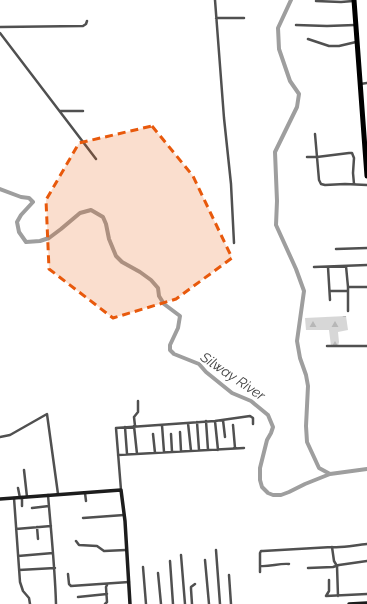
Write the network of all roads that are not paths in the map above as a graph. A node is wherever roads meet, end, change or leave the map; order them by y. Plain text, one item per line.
1 (215, 0) edge
2 (354, 0) edge
3 (316, 1) dead end
4 (216, 18) junction
5 (244, 18) dead end
6 (86, 21) dead end
7 (296, 25) dead end
8 (356, 25) junction
9 (0, 27) edge
10 (0, 33) edge
11 (308, 39) dead end
12 (357, 42) junction
13 (363, 83) edge
14 (364, 105) edge
15 (60, 111) junction
16 (83, 111) dead end
17 (364, 115) edge
18 (365, 128) edge
19 (315, 134) dead end
20 (366, 140) edge
21 (367, 149) edge
22 (367, 153) edge
23 (307, 157) dead end
24 (317, 157) junction
25 (96, 159) dead end
26 (367, 176) edge
27 (354, 184) junction
28 (367, 185) edge
29 (234, 243) dead end
30 (367, 248) edge
31 (336, 249) dead end
32 (367, 265) edge
33 (346, 266) junction
34 (328, 267) junction
35 (314, 268) dead end
36 (367, 286) edge
37 (348, 287) junction
38 (330, 291) junction
39 (348, 291) junction
40 (330, 300) dead end
41 (348, 311) dead end
42 (327, 346) dead end
43 (367, 346) edge
44 (138, 401) dead end
45 (223, 420) junction
46 (215, 421) junction
47 (197, 422) junction
48 (206, 422) junction
49 (188, 423) junction
50 (253, 424) dead end
51 (162, 425) junction
52 (233, 425) dead end
53 (134, 426) junction
54 (125, 427) junction
55 (180, 432) dead end
56 (153, 434) dead end
57 (171, 434) dead end
58 (0, 437) edge
59 (225, 437) dead end
60 (236, 448) junction
61 (244, 448) dead end
62 (199, 450) junction
63 (208, 450) junction
64 (218, 450) junction
65 (191, 451) junction
66 (164, 452) junction
67 (172, 452) junction
68 (181, 452) junction
69 (154, 453) junction
70 (118, 454) junction
71 (127, 454) junction
72 (136, 454) junction
73 (24, 470) dead end
74 (18, 488) dead end
75 (121, 490) junction
76 (85, 493) junction
77 (58, 494) junction
78 (48, 495) junction
79 (27, 497) junction
80 (14, 498) junction
81 (21, 498) junction
82 (0, 499) edge
83 (86, 501) dead end
84 (22, 506) dead end
85 (49, 506) junction
86 (32, 508) dead end
87 (124, 515) junction
88 (83, 518) dead end
89 (51, 526) junction
90 (36, 527) junction
91 (16, 529) junction
92 (38, 539) dead end
93 (76, 541) dead end
94 (367, 544) edge
95 (332, 547) junction
96 (126, 550) junction
97 (216, 550) dead end
98 (53, 553) junction
99 (181, 555) dead end
100 (18, 556) junction
101 (205, 560) dead end
102 (170, 561) dead end
103 (367, 561) edge
104 (289, 564) dead end
105 (260, 566) junction
106 (337, 566) junction
107 (143, 567) dead end
108 (54, 568) junction
109 (308, 568) dead end
110 (19, 570) junction
111 (260, 572) dead end
112 (158, 573) dead end
113 (68, 574) dead end
114 (229, 575) dead end
115 (329, 580) dead end
116 (129, 582) junction
117 (108, 584) junction
118 (195, 584) dead end
119 (107, 594) junction
120 (367, 594) edge
121 (338, 596) junction
122 (78, 597) dead end
123 (367, 603) edge
124 (30, 604) edge
125 (56, 604) edge
126 (105, 604) edge
127 (130, 604) edge
128 (146, 604) edge
129 (161, 604) edge
130 (173, 604) edge
131 (185, 604) edge
132 (192, 604) edge
133 (209, 604) edge
134 (220, 604) edge
135 (231, 604) edge
136 (349, 604) edge

1 - 4 street
2 - 3 street
2 - 8 highway
2 - 13 highway
4 - 5 street
4 - 29 street
6 - 9 street
7 - 8 street
8 - 12 highway
10 - 15 street
11 - 12 street
12 - 13 highway
13 - 14 highway
14 - 17 highway
15 - 16 street
15 - 25 street
17 - 18 highway
18 - 20 highway
19 - 24 street
20 - 21 highway
20 - 26 highway
21 - 22 highway
23 - 24 street
24 - 27 street
24 - 27 street
27 - 28 street
30 - 31 street
32 - 33 street
33 - 34 street
33 - 37 street
34 - 35 street
34 - 38 street
36 - 37 street
37 - 39 street
38 - 39 street
38 - 40 street
39 - 41 street
42 - 43 street
44 - 53 street
45 - 46 street
45 - 50 street
45 - 59 street
46 - 48 street
46 - 64 street
47 - 48 street
47 - 49 street
47 - 62 street
48 - 63 street
49 - 51 street
49 - 65 street
51 - 53 street
51 - 66 street
52 - 60 street
53 - 54 street
53 - 72 street
54 - 70 street
54 - 71 street
55 - 68 street
56 - 69 street
57 - 67 street
58 - 77 street
60 - 61 street
60 - 64 street
62 - 63 street
62 - 65 street
63 - 64 street
65 - 68 street
66 - 67 street
66 - 69 street
67 - 68 street
69 - 72 street
70 - 71 street
70 - 75 street
71 - 72 street
73 - 79 street
74 - 81 street
75 - 76 street
75 - 87 street
76 - 77 street
76 - 83 street
77 - 78 street
78 - 79 street
78 - 85 street
79 - 81 street
80 - 81 street
80 - 82 street
80 - 91 street
81 - 84 street
85 - 86 street
85 - 89 street
87 - 88 street
87 - 96 street
89 - 90 street
89 - 98 street
90 - 91 street
90 - 92 street
91 - 100 street
93 - 96 street
94 - 95 street
95 - 105 street
95 - 106 street
96 - 116 street
97 - 134 street
98 - 100 street
98 - 108 street
99 - 131 street
100 - 110 street
101 - 133 street
102 - 130 street
103 - 106 street
104 - 105 street
105 - 111 street
106 - 109 street
106 - 121 street
107 - 128 street
108 - 110 street
108 - 125 street
110 - 124 street
112 - 129 street
113 - 117 street
114 - 135 street
115 - 121 street
116 - 117 street
116 - 127 street
117 - 119 street
118 - 132 street
119 - 122 street
119 - 126 street
120 - 121 street
123 - 136 street

